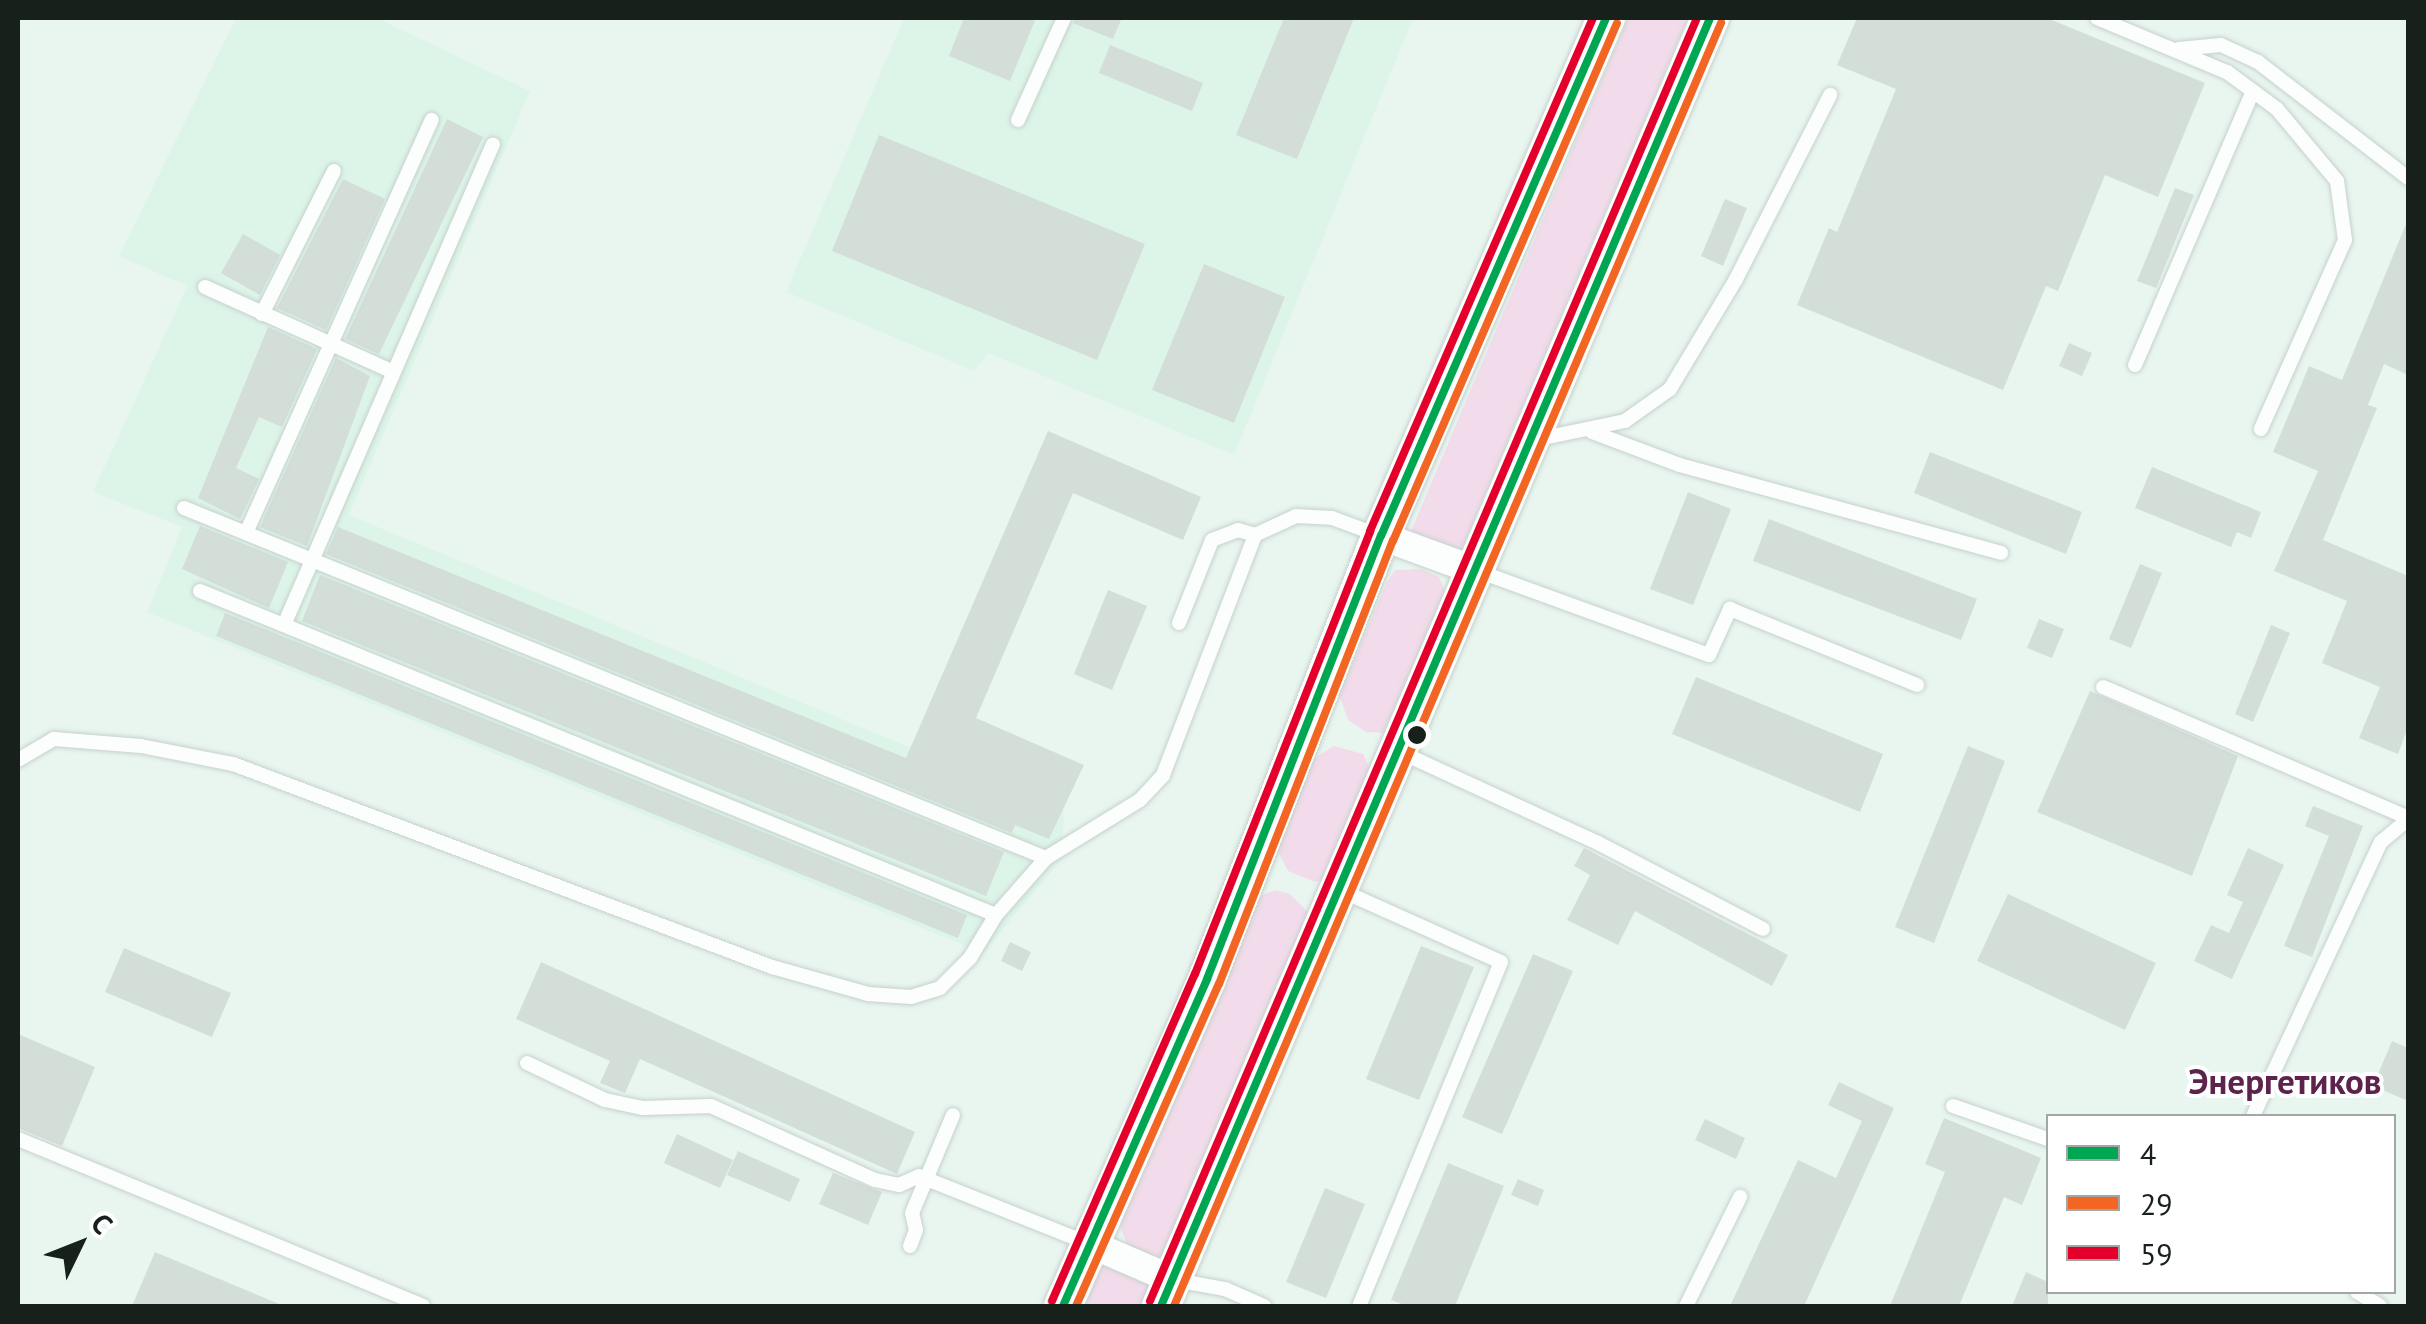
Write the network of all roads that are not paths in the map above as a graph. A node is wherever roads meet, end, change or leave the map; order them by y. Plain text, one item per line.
1 (1064, 18) edge
2 (1606, 18) edge
3 (1710, 18) edge
4 (2097, 18) edge
5 (2174, 50) junction
6 (2253, 92) junction
7 (1830, 96) dead end
8 (432, 120) dead end
9 (1018, 120) dead end
10 (493, 144) dead end
11 (334, 172) dead end
12 (2408, 178) edge
13 (205, 286) dead end
14 (262, 314) junction
15 (326, 344) junction
16 (2136, 365) dead end
17 (390, 372) junction
18 (2261, 429) dead end
19 (1591, 432) junction
20 (1530, 440) junction
21 (184, 508) dead end
22 (246, 533) junction
23 (1255, 535) junction
24 (1382, 536) junction
25 (2001, 553) dead end
26 (312, 560) junction
27 (1474, 570) junction
28 (200, 591) dead end
29 (1179, 623) dead end
30 (284, 625) junction
31 (1917, 685) dead end
32 (2104, 687) dead end
33 (1398, 751) junction
34 (18, 760) edge
35 (2408, 818) edge
36 (1046, 858) junction
37 (1339, 890) junction
38 (996, 915) junction
39 (1763, 929) dead end
40 (528, 1063) dead end
41 (1952, 1106) dead end
42 (2254, 1114) edge
43 (953, 1115) dead end
44 (2046, 1139) edge
45 (18, 1140) edge
46 (927, 1180) junction
47 (1740, 1197) dead end
48 (910, 1246) dead end
49 (1094, 1246) junction
50 (1168, 1293) edge
51 (422, 1306) edge
52 (1063, 1306) edge
53 (1264, 1306) edge
54 (1359, 1306) edge
55 (1686, 1306) edge

1 - 9 lane
2 - 24 main road
3 - 20 main road
4 - 5 lane
5 - 6 lane
5 - 12 lane
6 - 16 lane
6 - 18 lane
7 - 19 lane
8 - 15 lane
10 - 17 lane
11 - 14 lane
13 - 14 lane
14 - 15 lane
15 - 17 lane
15 - 22 lane
17 - 26 lane
19 - 20 lane
19 - 25 lane
20 - 27 main road
21 - 22 lane
22 - 26 lane
23 - 24 lane
23 - 29 lane
23 - 36 lane
24 - 27 street
24 - 49 main road
26 - 30 lane
26 - 36 lane
27 - 31 lane
27 - 33 main road
28 - 30 lane
30 - 38 lane
32 - 35 lane
33 - 37 main road
33 - 39 lane
34 - 38 lane
35 - 42 lane
36 - 38 lane
37 - 50 main road
37 - 54 lane
40 - 46 lane
41 - 44 lane
43 - 46 lane
45 - 51 lane
46 - 48 lane
46 - 49 lane
47 - 55 lane
49 - 50 street
49 - 52 main road
50 - 53 lane

